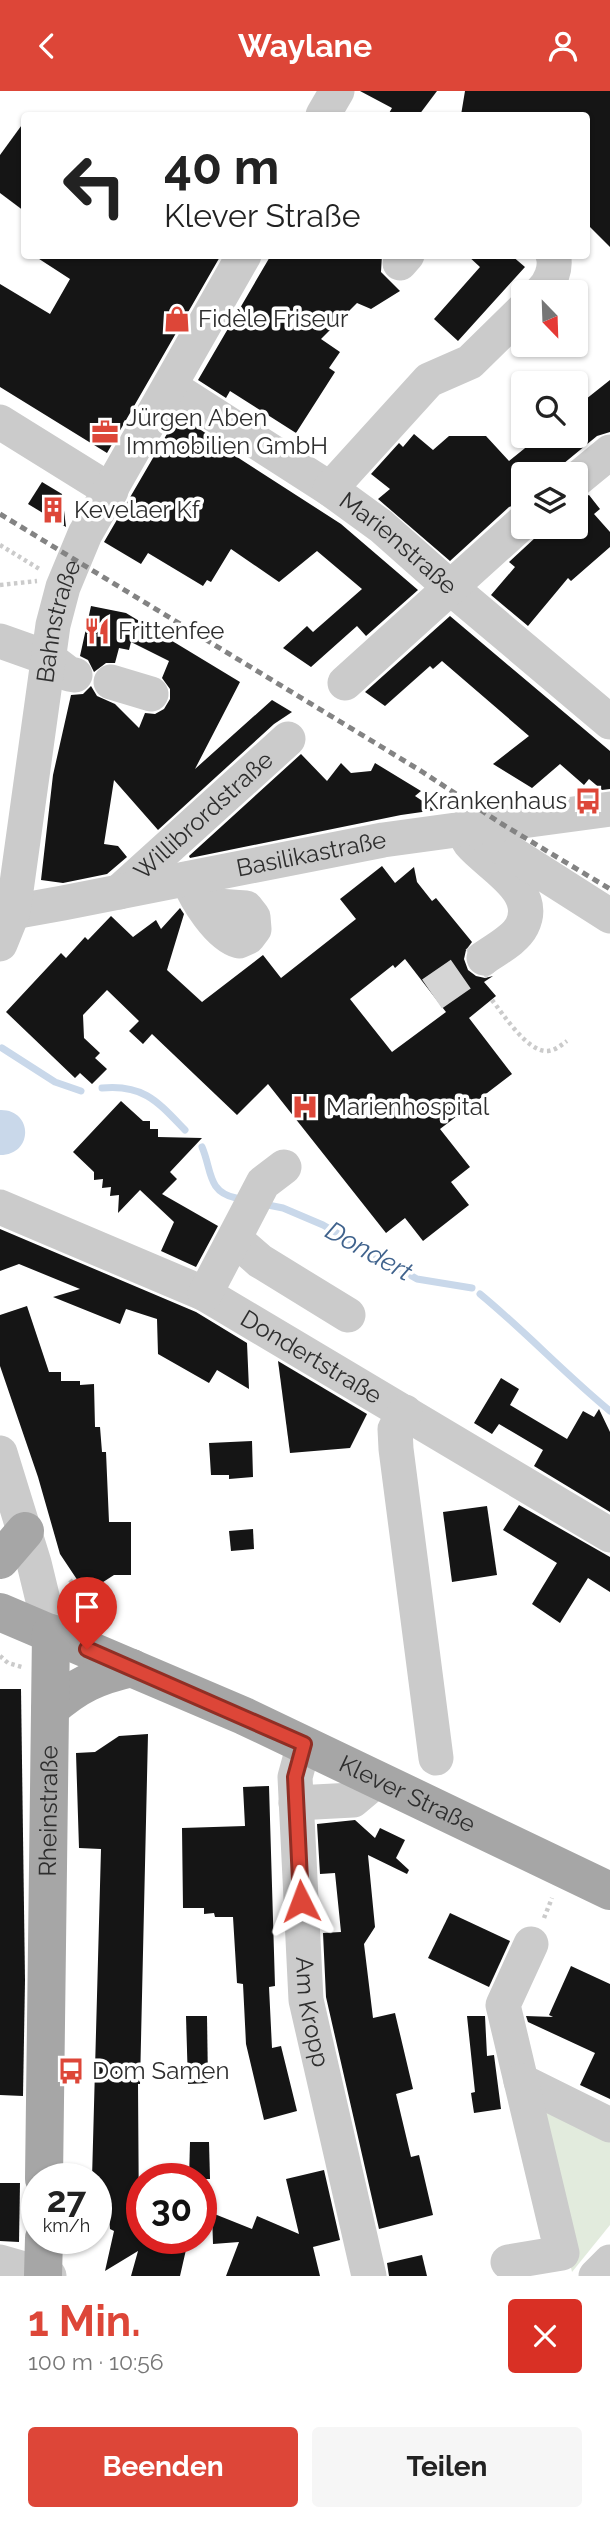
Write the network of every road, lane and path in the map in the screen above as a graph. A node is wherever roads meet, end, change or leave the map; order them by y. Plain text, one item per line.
1 (337, 91) edge
2 (325, 112) edge
3 (242, 259) edge
4 (555, 259) edge
5 (550, 280) edge
6 (511, 322) edge
7 (171, 387) junction
8 (0, 422) edge
9 (610, 452) edge
10 (588, 470) edge
11 (330, 489) junction
12 (111, 491) junction
13 (511, 533) edge
14 (0, 545) edge
15 (46, 573) dead end
16 (41, 580) dead end
17 (0, 585) edge
18 (451, 588) junction
19 (0, 641) edge
20 (62, 667) junction
21 (111, 682) dead end
22 (345, 683) dead end
23 (151, 694) dead end
24 (610, 722) edge
25 (288, 739) dead end
26 (610, 809) edge
27 (472, 828) junction
28 (119, 892) junction
29 (6, 911) edge
30 (610, 916) edge
31 (0, 944) edge
32 (484, 958) tunnel mouth
33 (492, 1000) dead end
34 (567, 1041) dead end
35 (284, 1167) dead end
36 (0, 1207) edge
37 (235, 1239) junction
38 (205, 1294) junction
39 (348, 1315) dead end
40 (405, 1412) junction
41 (0, 1453) edge
42 (25, 1531) junction
43 (610, 1535) edge
44 (0, 1560) edge
45 (69, 1577) dead end
46 (0, 1612) edge
47 (51, 1633) junction
48 (87, 1649) junction
49 (0, 1656) edge
50 (30, 1667) dead end
51 (132, 1668) junction
52 (50, 1709) junction
53 (304, 1744) junction
54 (436, 1758) dead end
55 (377, 1779) junction
56 (296, 1803) junction
57 (610, 1891) edge
58 (531, 1944) dead end
59 (520, 2081) junction
60 (610, 2125) edge
61 (44, 2163) edge
62 (0, 2262) edge
63 (509, 2262) dead end
64 (610, 2262) edge
65 (45, 2266) edge
66 (369, 2276) edge
67 (596, 2276) edge

1 - 2 street
3 - 7 street, Bahnstraße
4 - 5 street
6 - 11 street
7 - 11 street, Marienstraße
7 - 12 street, Bahnstraße
8 - 12 street
9 - 10 street
11 - 18 street, Marienstraße
12 - 20 street, Bahnstraße
13 - 18 street
14 - 15 path
16 - 17 path
18 - 22 street
18 - 24 street, Marienstraße
19 - 20 street
20 - 29 street, Bahnstraße
21 - 23 street
25 - 28 street, Willibrordstraße
26 - 27 street, Basilikastraße
27 - 28 street, Basilikastraße
27 - 30 street
27 - 32 street
28 - 29 street, Basilikastraße
29 - 31 street, Bahnstraße
33 - 34 path
35 - 37 street
36 - 38 street, Dondertstraße
37 - 38 street
37 - 39 street
38 - 40 street, Dondertstraße
40 - 43 street, Dondertstraße
40 - 54 street
41 - 42 street, Rheinstraße
42 - 44 main road
42 - 47 street, Rheinstraße
45 - 48 path
46 - 47 main road, Klever Straße
47 - 48 main road, Klever Straße
47 - 52 main road, Rheinstraße
48 - 51 main road, Klever Straße
49 - 50 path
51 - 52 main road
51 - 53 main road, Klever Straße
52 - 61 main road, Rheinstraße
53 - 55 main road, Klever Straße
53 - 56 street, Am Kropp
55 - 56 street
55 - 57 main road, Klever Straße
56 - 66 street, Am Kropp
58 - 59 street
59 - 60 street
59 - 63 street
62 - 65 street
64 - 67 street

